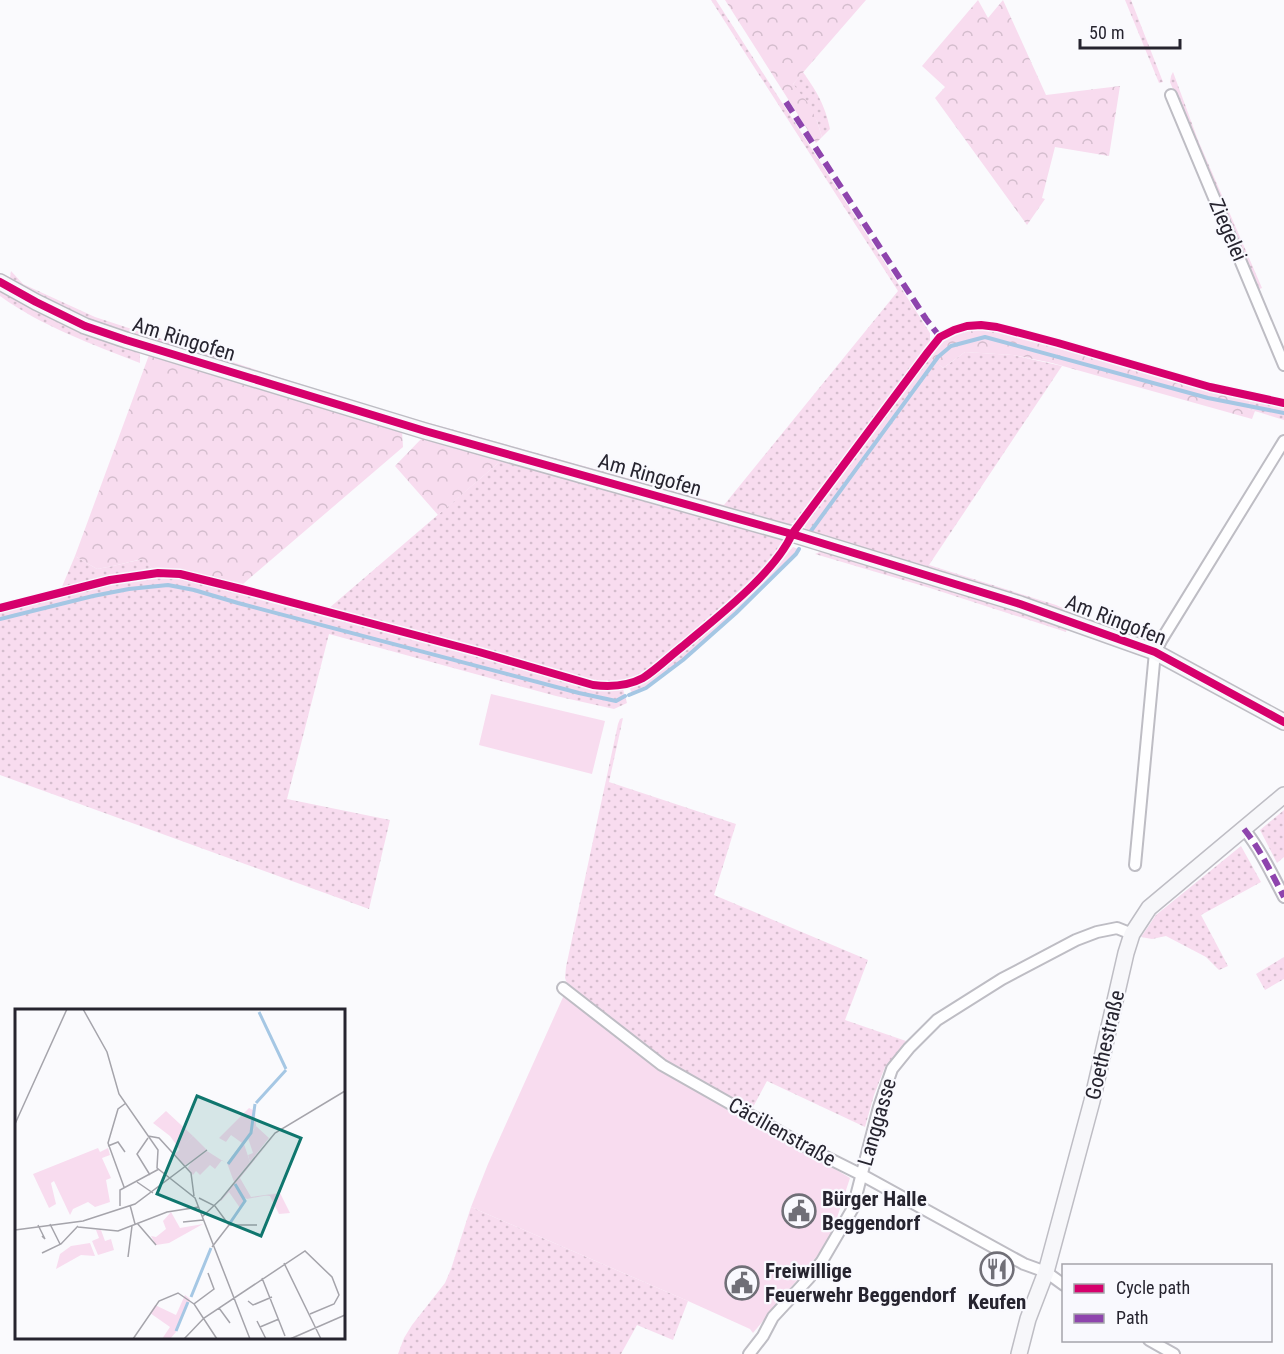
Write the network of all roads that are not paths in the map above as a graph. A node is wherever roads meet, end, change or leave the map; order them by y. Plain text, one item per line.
1 (1171, 95) dead end
2 (0, 282) edge
3 (1284, 365) edge
4 (1284, 441) edge
5 (1155, 652) junction
6 (1284, 722) edge
7 (1284, 795) edge
8 (1244, 828) junction
9 (1135, 866) dead end
10 (1284, 897) edge
11 (1132, 934) junction
12 (563, 988) dead end
13 (862, 1175) junction
14 (1046, 1272) junction
15 (1062, 1284) edge
16 (1151, 1342) edge
17 (749, 1354) edge
18 (1018, 1354) edge
19 (1174, 1354) edge

1 - 3 street, Ziegelei
2 - 5 street, Am Ringofen
4 - 5 street, Am Ringofen
5 - 6 street, Am Ringofen
5 - 9 street, Am Ringofen
7 - 8 street, Goethestraße
8 - 10 street
8 - 11 street, Goethestraße
11 - 13 street, Langgasse
11 - 14 street, Goethestraße
12 - 13 street, Cäcilienstraße
13 - 14 street, Cäcilienstraße
13 - 17 street, Langgasse
14 - 15 street, Cäcilienstraße
14 - 18 street, Goethestraße
16 - 19 street

